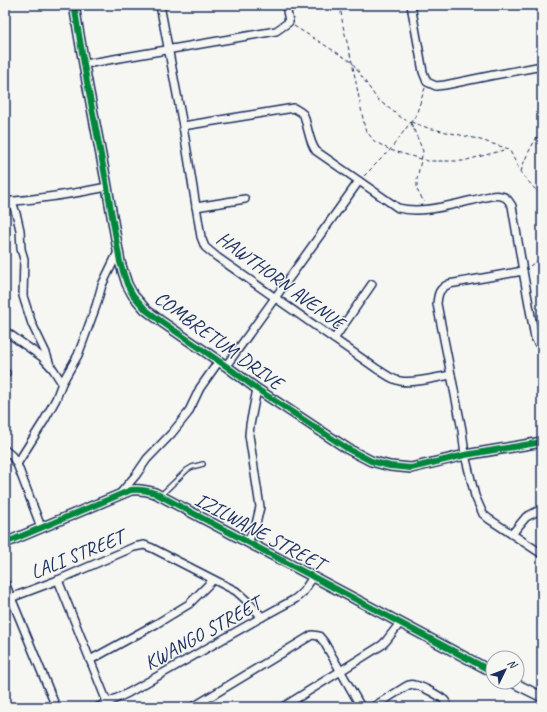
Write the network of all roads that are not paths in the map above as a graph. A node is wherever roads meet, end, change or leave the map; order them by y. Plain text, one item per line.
1 (74, 5) edge
2 (160, 5) edge
3 (286, 5) edge
4 (411, 5) edge
5 (168, 49) junction
6 (85, 64) junction
7 (542, 66) edge
8 (183, 126) junction
9 (359, 181) junction
10 (107, 187) junction
11 (245, 199) dead end
12 (8, 202) edge
13 (196, 207) junction
14 (118, 252) junction
15 (523, 271) junction
16 (372, 284) dead end
17 (275, 298) junction
18 (5, 332) edge
19 (334, 338) junction
20 (541, 345) edge
21 (222, 364) junction
22 (50, 365) junction
23 (451, 374) junction
24 (62, 383) junction
25 (257, 389) junction
26 (542, 442) edge
27 (5, 450) edge
28 (465, 455) junction
29 (17, 464) junction
30 (203, 464) dead end
31 (118, 495) junction
32 (160, 496) junction
33 (542, 509) edge
34 (41, 527) junction
35 (512, 534) junction
36 (248, 542) junction
37 (5, 543) edge
38 (542, 554) edge
39 (313, 577) junction
40 (58, 580) junction
41 (213, 580) junction
42 (5, 583) edge
43 (8, 599) edge
44 (262, 617) junction
45 (400, 623) junction
46 (90, 660) junction
47 (485, 668) edge
48 (341, 671) junction
49 (525, 688) edge
50 (542, 697) edge
51 (108, 705) edge
52 (56, 707) edge
53 (98, 707) edge
54 (193, 707) edge
55 (283, 707) edge
56 (361, 707) edge
57 (373, 707) edge
58 (447, 707) edge

1 - 6 street, COMBRETUM DRIVE
2 - 5 street, HAWTHORN AVENUE
3 - 5 street
4 - 7 street
5 - 6 street
5 - 8 street, HAWTHORN AVENUE
6 - 10 street, COMBRETUM DRIVE
8 - 9 street
8 - 13 street, HAWTHORN AVENUE
9 - 15 street
9 - 17 street
10 - 12 street
10 - 14 street, COMBRETUM DRIVE
11 - 13 street
12 - 22 street
13 - 17 street, HAWTHORN AVENUE
14 - 21 street, COMBRETUM DRIVE
14 - 24 street
15 - 20 street
15 - 23 street
16 - 19 street
17 - 19 street, HAWTHORN AVENUE
17 - 21 street
18 - 22 street
19 - 23 street, HAWTHORN AVENUE
21 - 25 street, COMBRETUM DRIVE
21 - 31 street
22 - 24 street
23 - 28 street
24 - 29 street
25 - 28 street, COMBRETUM DRIVE
25 - 36 street
26 - 28 street, COMBRETUM DRIVE
27 - 29 street
28 - 35 street
29 - 34 street
30 - 32 lane
31 - 32 street, IZILWANE STREET
31 - 34 street, IZILWANE STREET
32 - 36 street, IZILWANE STREET
33 - 35 street
34 - 37 street, IZILWANE STREET
35 - 38 street
36 - 39 street, IZILWANE STREET
39 - 44 street, KWANGO STREET
39 - 45 street, IZILWANE STREET
40 - 41 street, LALI STREET
40 - 43 street, LALI STREET
40 - 46 street
41 - 44 street, LALI STREET
41 - 46 street
42 - 43 street
43 - 52 street
44 - 51 street, KWANGO STREET
45 - 47 street, IZILWANE STREET
45 - 48 street
46 - 51 street
48 - 54 street
48 - 55 street
48 - 56 street
49 - 50 street
51 - 53 street, KWANGO STREET
57 - 58 street

